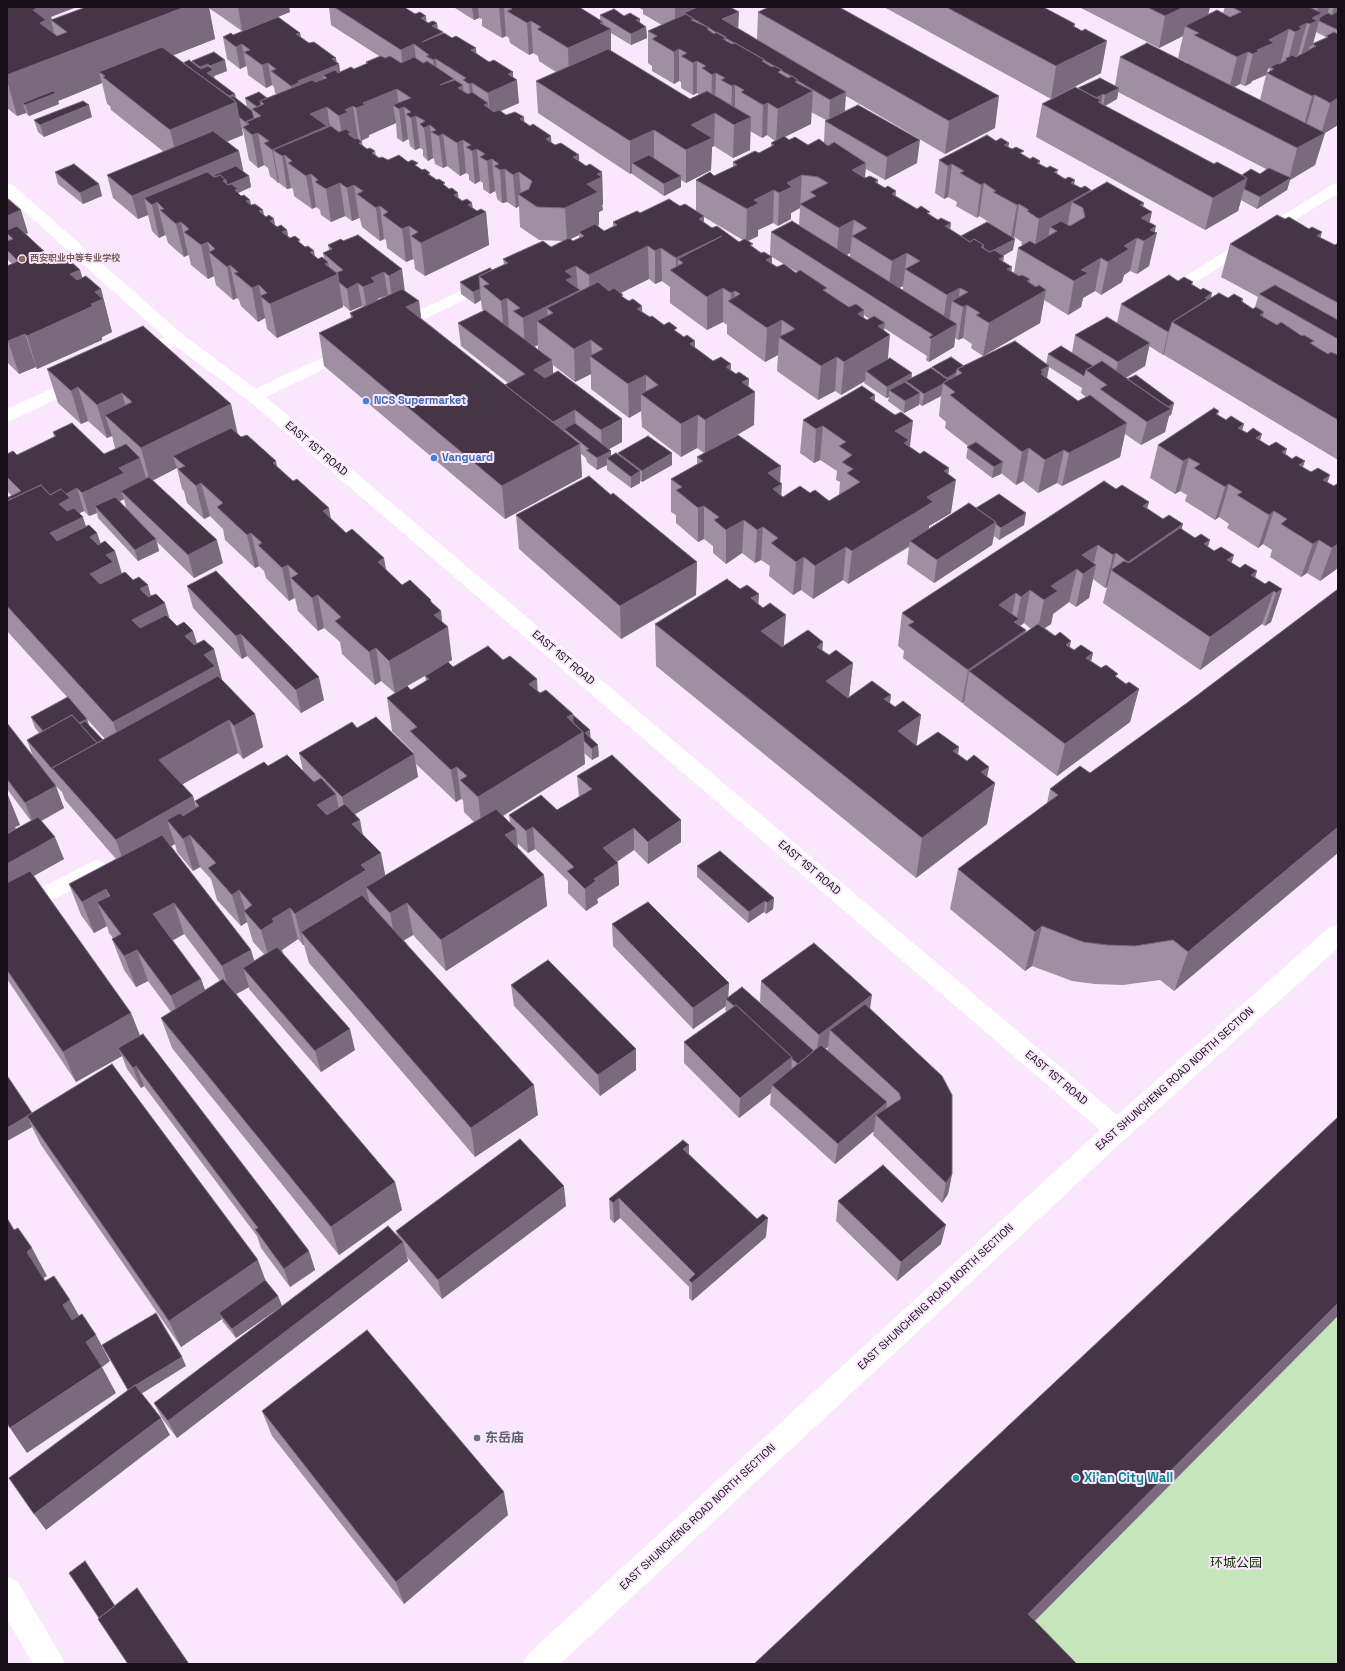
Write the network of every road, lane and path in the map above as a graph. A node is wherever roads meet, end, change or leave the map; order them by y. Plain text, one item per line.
1 (7, 188) edge
2 (1338, 188) edge
3 (1283, 222) junction
4 (1297, 230) edge
5 (504, 275) edge
6 (1151, 303) edge
7 (382, 334) edge
8 (176, 338) junction
9 (361, 344) edge
10 (120, 364) edge
11 (99, 374) edge
12 (254, 396) junction
13 (7, 416) edge
14 (96, 868) edge
15 (7, 915) edge
16 (1338, 934) edge
17 (1117, 1130) junction
18 (7, 1591) edge
19 (50, 1664) edge
20 (538, 1664) edge

1 - 8 street, EAST 1ST ROAD
2 - 3 lane
3 - 4 lane
3 - 6 lane
5 - 7 lane
8 - 10 street
8 - 12 street, EAST 1ST ROAD
9 - 12 lane
11 - 13 street
12 - 17 street, EAST 1ST ROAD
14 - 15 lane
16 - 17 street, EAST SHUNCHENG ROAD NORTH SECTION
17 - 20 street, EAST SHUNCHENG ROAD NORTH SECTION
18 - 19 street

